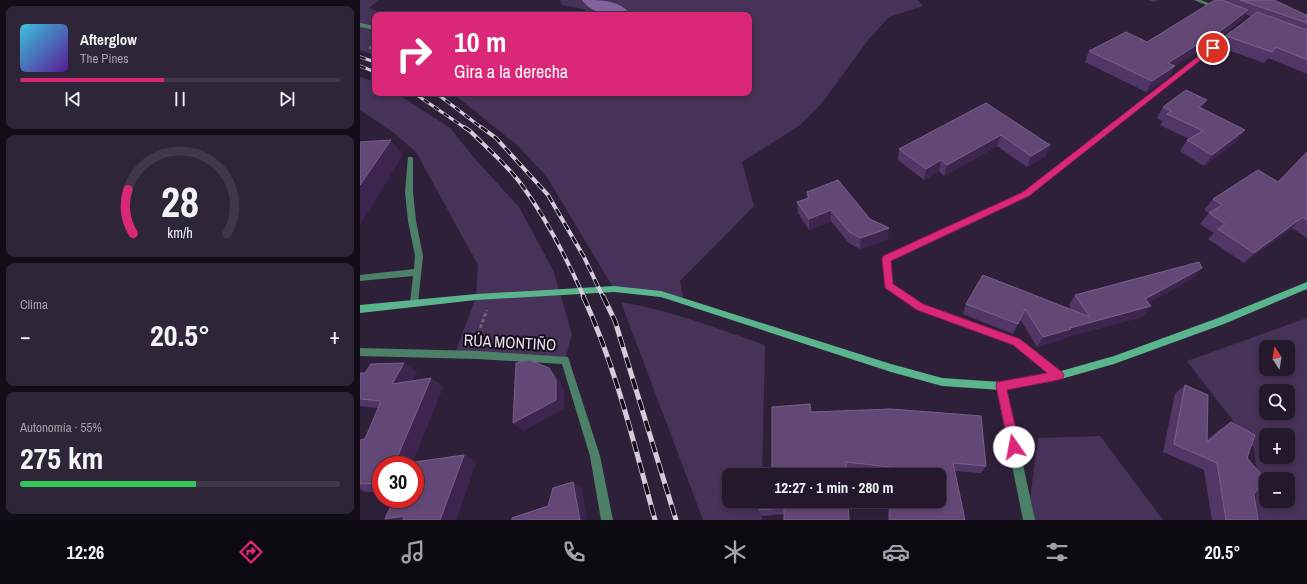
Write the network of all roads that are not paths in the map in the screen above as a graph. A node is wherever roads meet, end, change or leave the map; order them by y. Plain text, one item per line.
1 (1196, 0) edge
2 (1226, 11) edge
3 (360, 25) edge
4 (372, 27) edge
5 (1236, 30) edge
6 (410, 159) dead end
7 (417, 272) junction
8 (360, 278) edge
9 (1307, 285) edge
10 (414, 303) junction
11 (360, 309) edge
12 (360, 352) edge
13 (1058, 375) junction
14 (1001, 386) junction
15 (607, 520) edge
16 (1029, 520) edge

1 - 2 street
3 - 4 street
5 - 13 street
6 - 7 street
7 - 8 street
7 - 10 street
9 - 13 main road
10 - 11 main road
10 - 14 main road
12 - 15 street, RÚA MONTIÑO
13 - 14 main road
14 - 16 street

